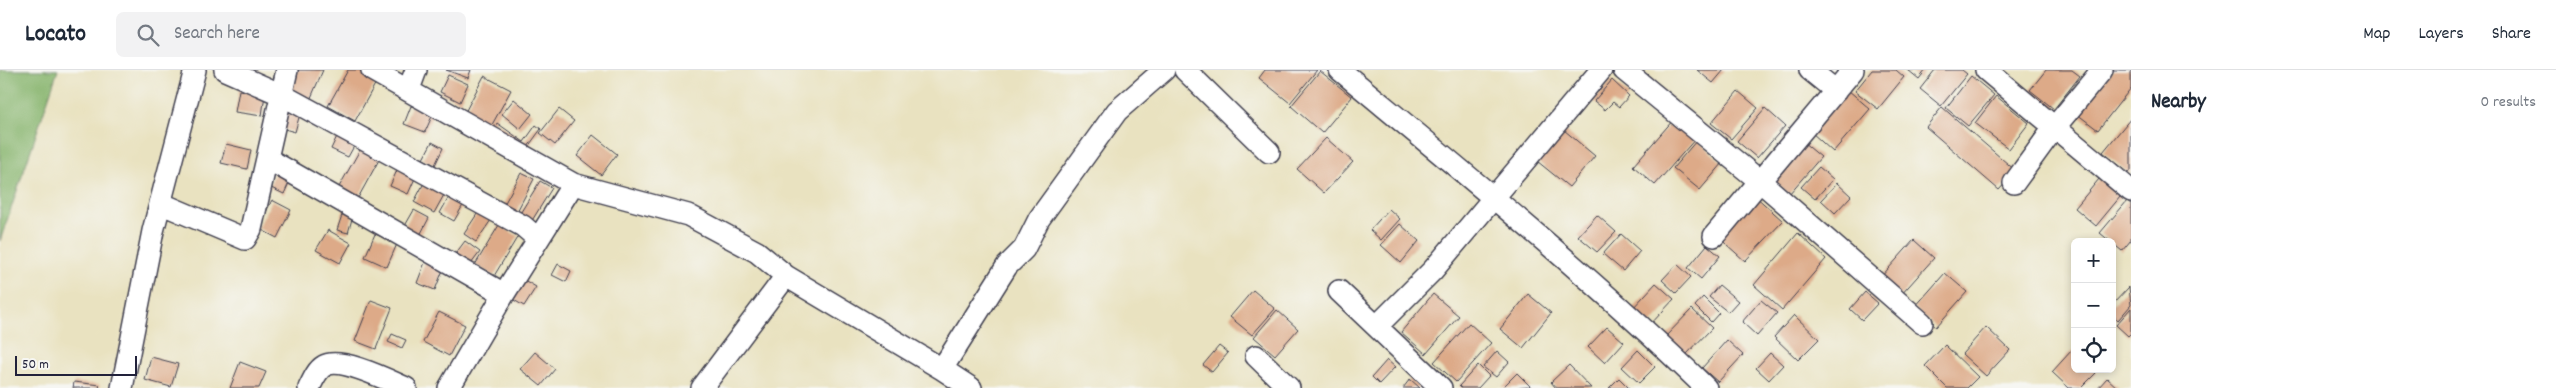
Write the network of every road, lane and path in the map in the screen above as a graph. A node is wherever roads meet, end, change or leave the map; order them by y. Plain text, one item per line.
1 (195, 70) edge
2 (225, 70) edge
3 (287, 70) edge
4 (372, 70) edge
5 (1164, 70) edge
6 (1185, 70) edge
7 (1340, 70) edge
8 (1601, 70) edge
9 (1624, 70) edge
10 (1810, 70) edge
11 (1853, 70) edge
12 (1986, 70) edge
13 (2102, 70) edge
14 (412, 80) edge
15 (1836, 91) junction
16 (282, 95) junction
17 (2054, 128) junction
18 (1269, 152) dead end
19 (268, 160) junction
20 (1761, 182) junction
21 (2014, 183) dead end
22 (573, 184) junction
23 (2131, 191) edge
24 (1494, 197) junction
25 (160, 203) junction
26 (1714, 236) dead end
27 (538, 239) junction
28 (786, 276) junction
29 (1339, 291) dead end
30 (504, 294) junction
31 (1922, 323) dead end
32 (1377, 326) junction
33 (1256, 356) dead end
34 (942, 369) junction
35 (122, 388) edge
36 (309, 388) edge
37 (406, 388) edge
38 (448, 388) edge
39 (702, 388) edge
40 (971, 388) edge
41 (1289, 388) edge
42 (1441, 388) edge
43 (1706, 388) edge

1 - 25 street
2 - 16 street
3 - 16 street
4 - 14 street
5 - 34 street
6 - 18 street
7 - 24 street
8 - 24 street
9 - 20 street
10 - 15 street
11 - 15 street
12 - 17 street
13 - 17 street
14 - 22 street
15 - 20 street
16 - 19 street
16 - 27 street
17 - 21 street
17 - 23 street
19 - 25 street
19 - 30 street
20 - 26 street
20 - 31 street
22 - 27 street
22 - 28 street
24 - 32 street
24 - 43 street
25 - 35 street
27 - 30 street
28 - 34 street
28 - 39 street
29 - 32 street
30 - 38 street
32 - 42 street
33 - 41 street
34 - 40 street
36 - 37 street

